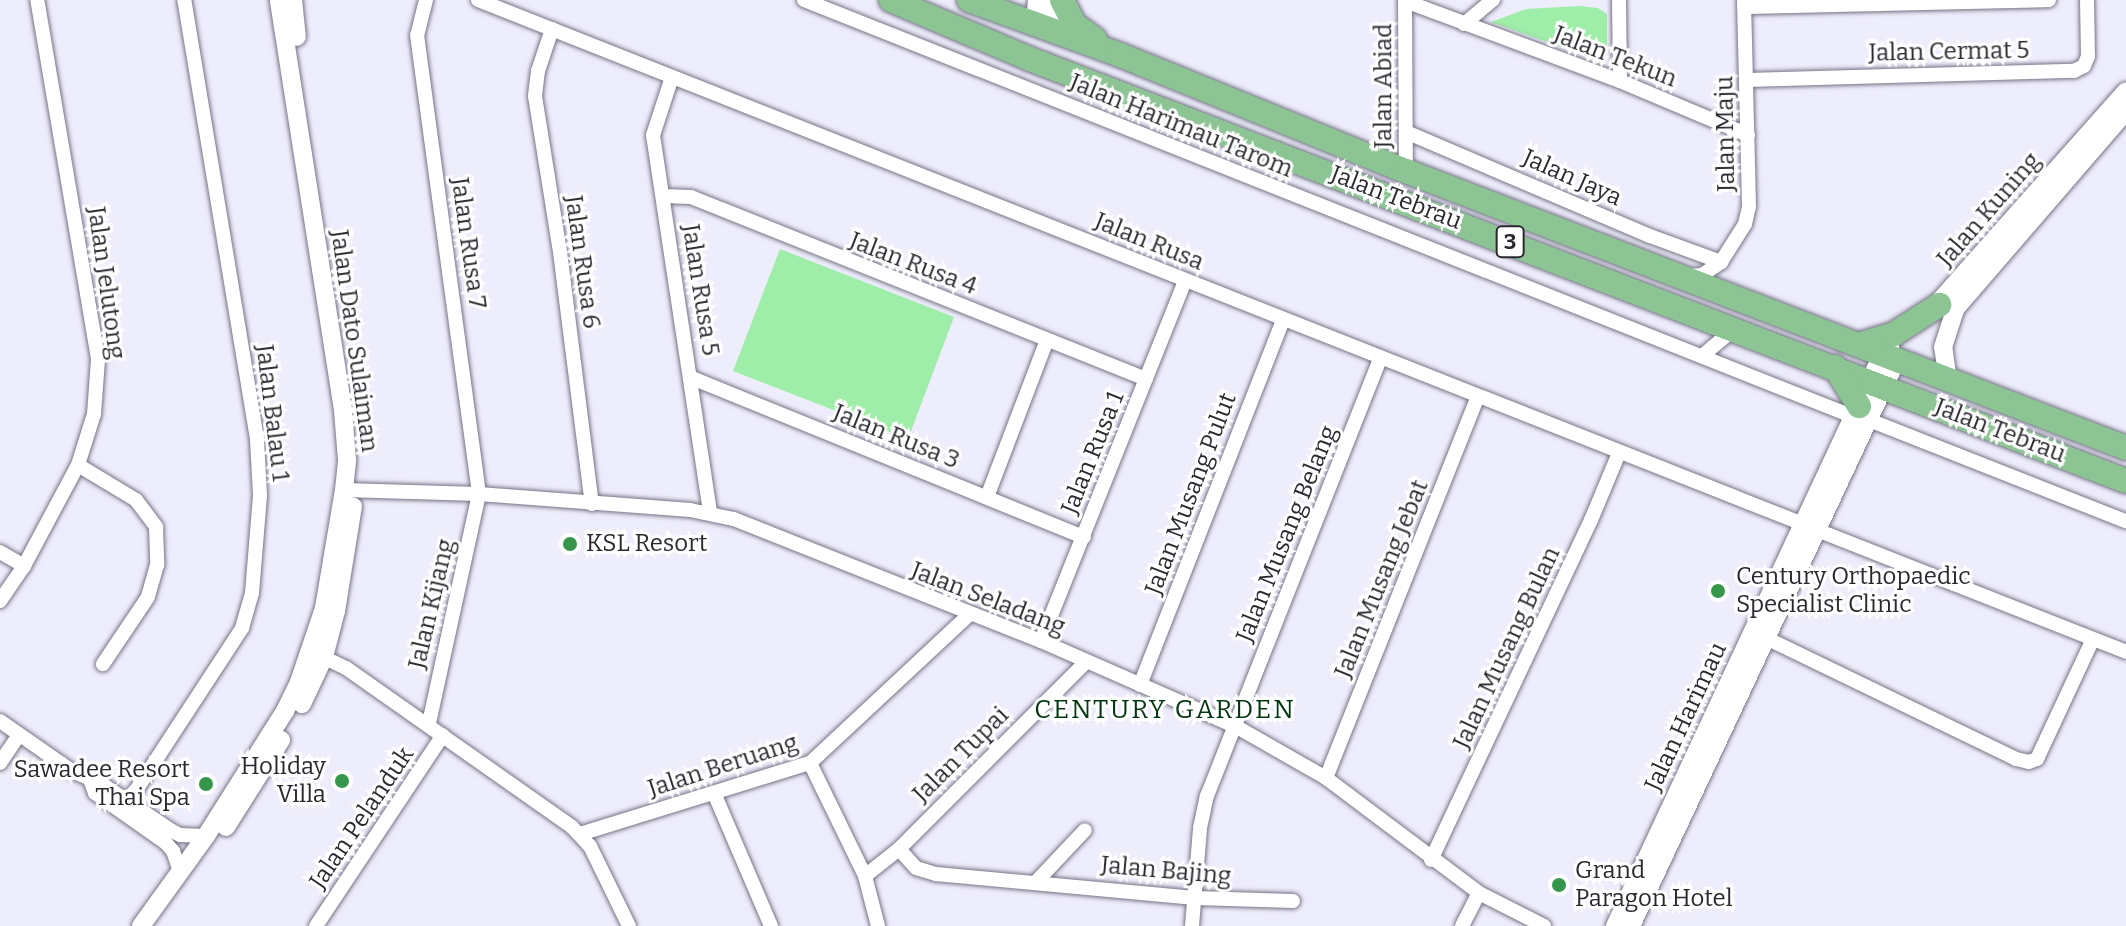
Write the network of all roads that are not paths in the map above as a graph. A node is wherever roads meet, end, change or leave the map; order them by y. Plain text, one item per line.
1 (37, 0) edge
2 (184, 0) edge
3 (279, 0) edge
4 (293, 0) edge
5 (426, 0) edge
6 (804, 0) edge
7 (893, 0) edge
8 (1038, 0) edge
9 (1059, 0) edge
10 (1405, 0) edge
11 (1493, 0) edge
12 (1619, 0) edge
13 (1961, 0) edge
14 (2049, 0) edge
15 (2087, 0) edge
16 (482, 1) edge
17 (1888, 1) edge
18 (983, 2) edge
19 (1744, 3) edge
20 (1464, 24) junction
21 (552, 29) junction
22 (1044, 29) junction
23 (1120, 55) junction
24 (672, 77) junction
25 (1747, 80) junction
26 (1620, 81) junction
27 (2126, 91) edge
28 (2126, 111) edge
29 (1185, 117) junction
30 (1406, 132) junction
31 (1748, 135) junction
32 (1406, 171) junction
33 (663, 196) junction
34 (1721, 262) junction
35 (1680, 277) junction
36 (1185, 281) junction
37 (1939, 305) junction
38 (1283, 320) junction
39 (1734, 329) junction
40 (1047, 340) junction
41 (1858, 345) junction
42 (1702, 356) junction
43 (1380, 358) junction
44 (1889, 358) junction
45 (1835, 367) junction
46 (692, 378) junction
47 (1146, 379) junction
48 (1948, 381) junction
49 (1877, 384) junction
50 (1478, 397) junction
51 (1860, 414) junction
52 (2126, 448) edge
53 (1619, 453) junction
54 (78, 465) junction
55 (2126, 481) edge
56 (350, 490) junction
57 (479, 494) junction
58 (987, 497) junction
59 (592, 504) junction
60 (710, 513) junction
61 (2126, 521) edge
62 (1810, 527) junction
63 (1084, 537) junction
64 (0, 552) edge
65 (24, 566) junction
66 (0, 601) edge
67 (970, 614) junction
68 (1766, 638) junction
69 (2093, 639) junction
70 (1041, 641) junction
71 (2126, 652) edge
72 (318, 655) junction
73 (1086, 662) junction
74 (103, 664) dead end
75 (1140, 685) junction
76 (0, 721) edge
77 (429, 724) junction
78 (1235, 726) junction
79 (19, 735) junction
80 (443, 735) junction
81 (0, 763) edge
82 (810, 763) junction
83 (1326, 778) junction
84 (91, 782) junction
85 (714, 793) junction
86 (129, 801) junction
87 (1085, 830) dead end
88 (580, 834) junction
89 (206, 836) junction
90 (899, 849) junction
91 (1431, 860) junction
92 (180, 871) junction
93 (865, 876) junction
94 (1036, 882) junction
95 (1479, 893) junction
96 (1195, 898) junction
97 (1293, 901) dead end
98 (141, 926) edge
99 (156, 926) edge
100 (316, 926) edge
101 (629, 926) edge
102 (771, 926) edge
103 (878, 926) edge
104 (1192, 926) edge
105 (1462, 926) edge
106 (1544, 926) edge
107 (1615, 926) edge
108 (1631, 926) edge

1 - 54 street, Jalan Jelutong
2 - 86 street, Jalan Balau 1
3 - 56 street, Jalan Dato Sulaiman
4 - 56 street, Jalan Dato Sulaiman
5 - 57 street, Jalan Rusa 7
6 - 42 street, Jalan Harimau Tarom
7 - 22 highway
7 - 29 highway, Jalan Tebrau / 3
8 - 22 main road
9 - 22 main road
9 - 23 highway
10 - 20 street, Jalan Tekun
10 - 30 street, Jalan Abiad
11 - 20 street
12 - 26 street
13 - 14 street
13 - 17 street
15 - 25 street, Jalan Cermat 5
16 - 21 street, Jalan Rusa
17 - 19 street
18 - 22 highway, Jalan Tebrau / 3
19 - 25 street, Jalan Maju
20 - 26 street, Jalan Tekun
21 - 24 street, Jalan Rusa
21 - 59 street, Jalan Rusa 6
22 - 23 highway, Jalan Tebrau / 3
22 - 29 highway
23 - 32 highway, Jalan Tebrau / 3
24 - 33 street, Jalan Rusa 5
24 - 36 street, Jalan Rusa
25 - 31 street, Jalan Maju
26 - 31 street, Jalan Tekun
27 - 37 street, Jalan Kuning
28 - 48 street, Jalan Kuning
29 - 39 highway, Jalan Tebrau / 3
30 - 32 street, Jalan Abiad
30 - 34 street, Jalan Jaya
31 - 34 street, Jalan Maju
32 - 35 highway, Jalan Tebrau / 3
33 - 40 street, Jalan Rusa 4
33 - 46 street, Jalan Rusa 5
34 - 35 street
35 - 41 highway, Jalan Tebrau / 3
36 - 38 street, Jalan Rusa
36 - 47 street, Jalan Rusa 1
37 - 41 highway
37 - 44 street, Jalan Kuning
38 - 43 street, Jalan Rusa
38 - 75 street, Jalan Musang Pulut
39 - 42 street
39 - 45 highway, Jalan Tebrau / 3
40 - 47 street, Jalan Rusa 4
40 - 58 street
41 - 44 highway, Jalan Tebrau / 3
42 - 51 street, Jalan Harimau Tarom
43 - 50 street, Jalan Rusa
43 - 78 street, Jalan Musang Belang
44 - 48 highway, Jalan Tebrau / 3
44 - 49 street, Jalan Harimau
45 - 49 highway, Jalan Tebrau / 3
45 - 51 highway
46 - 58 street, Jalan Rusa 3
46 - 60 street, Jalan Rusa 5
47 - 63 street, Jalan Rusa 1
48 - 52 highway, Jalan Tebrau / 3
49 - 51 street, Jalan Harimau
49 - 55 highway, Jalan Tebrau / 3
50 - 53 street, Jalan Rusa
50 - 83 street, Jalan Musang Jebat
51 - 61 street, Jalan Harimau Tarom
51 - 62 street, Jalan Harimau
53 - 62 street, Jalan Rusa
53 - 91 street, Jalan Musang Bulan
54 - 65 street, Jalan Jelutong
54 - 74 street
56 - 57 street, Jalan Seladang
56 - 72 street, Jalan Dato Sulaiman
57 - 59 street, Jalan Seladang
57 - 77 street, Jalan Kijang
58 - 63 street, Jalan Rusa 3
59 - 60 street, Jalan Seladang
60 - 67 street, Jalan Seladang
62 - 68 street, Jalan Harimau
62 - 69 street, Jalan Rusa
62 - 107 street, Jalan Harimau
63 - 70 street, Jalan Rusa 1
64 - 65 street
65 - 66 street, Jalan Jelutong
67 - 70 street, Jalan Seladang
67 - 82 street, Jalan Beruang
68 - 69 street
68 - 108 street, Jalan Harimau
69 - 71 street, Jalan Rusa
70 - 73 street, Jalan Seladang
72 - 77 street
72 - 89 street, Jalan Dato Sulaiman
72 - 99 street, Jalan Dato Sulaiman
73 - 75 street, Jalan Seladang
73 - 90 street, Jalan Tupai
75 - 78 street, Jalan Seladang
76 - 79 street
77 - 80 street
78 - 83 street, Jalan Seladang
78 - 96 street, Jalan Musang Belang
79 - 81 street
79 - 84 street
80 - 88 street
80 - 100 street, Jalan Pelanduk
82 - 85 street, Jalan Beruang
82 - 93 street
83 - 91 street, Jalan Seladang
84 - 86 street
84 - 92 street
85 - 88 street, Jalan Beruang
85 - 102 street
86 - 89 street
87 - 94 street, Jalan Bajing
88 - 101 street
89 - 92 street, Jalan Dato Sulaiman
90 - 93 street, Jalan Tupai
90 - 94 street, Jalan Bajing
91 - 95 street, Jalan Seladang
92 - 98 street, Jalan Dato Sulaiman
93 - 103 street
94 - 96 street, Jalan Bajing
95 - 105 street
95 - 106 street, Jalan Seladang
96 - 97 street, Jalan Bajing
96 - 104 street, Jalan Musang Belang

